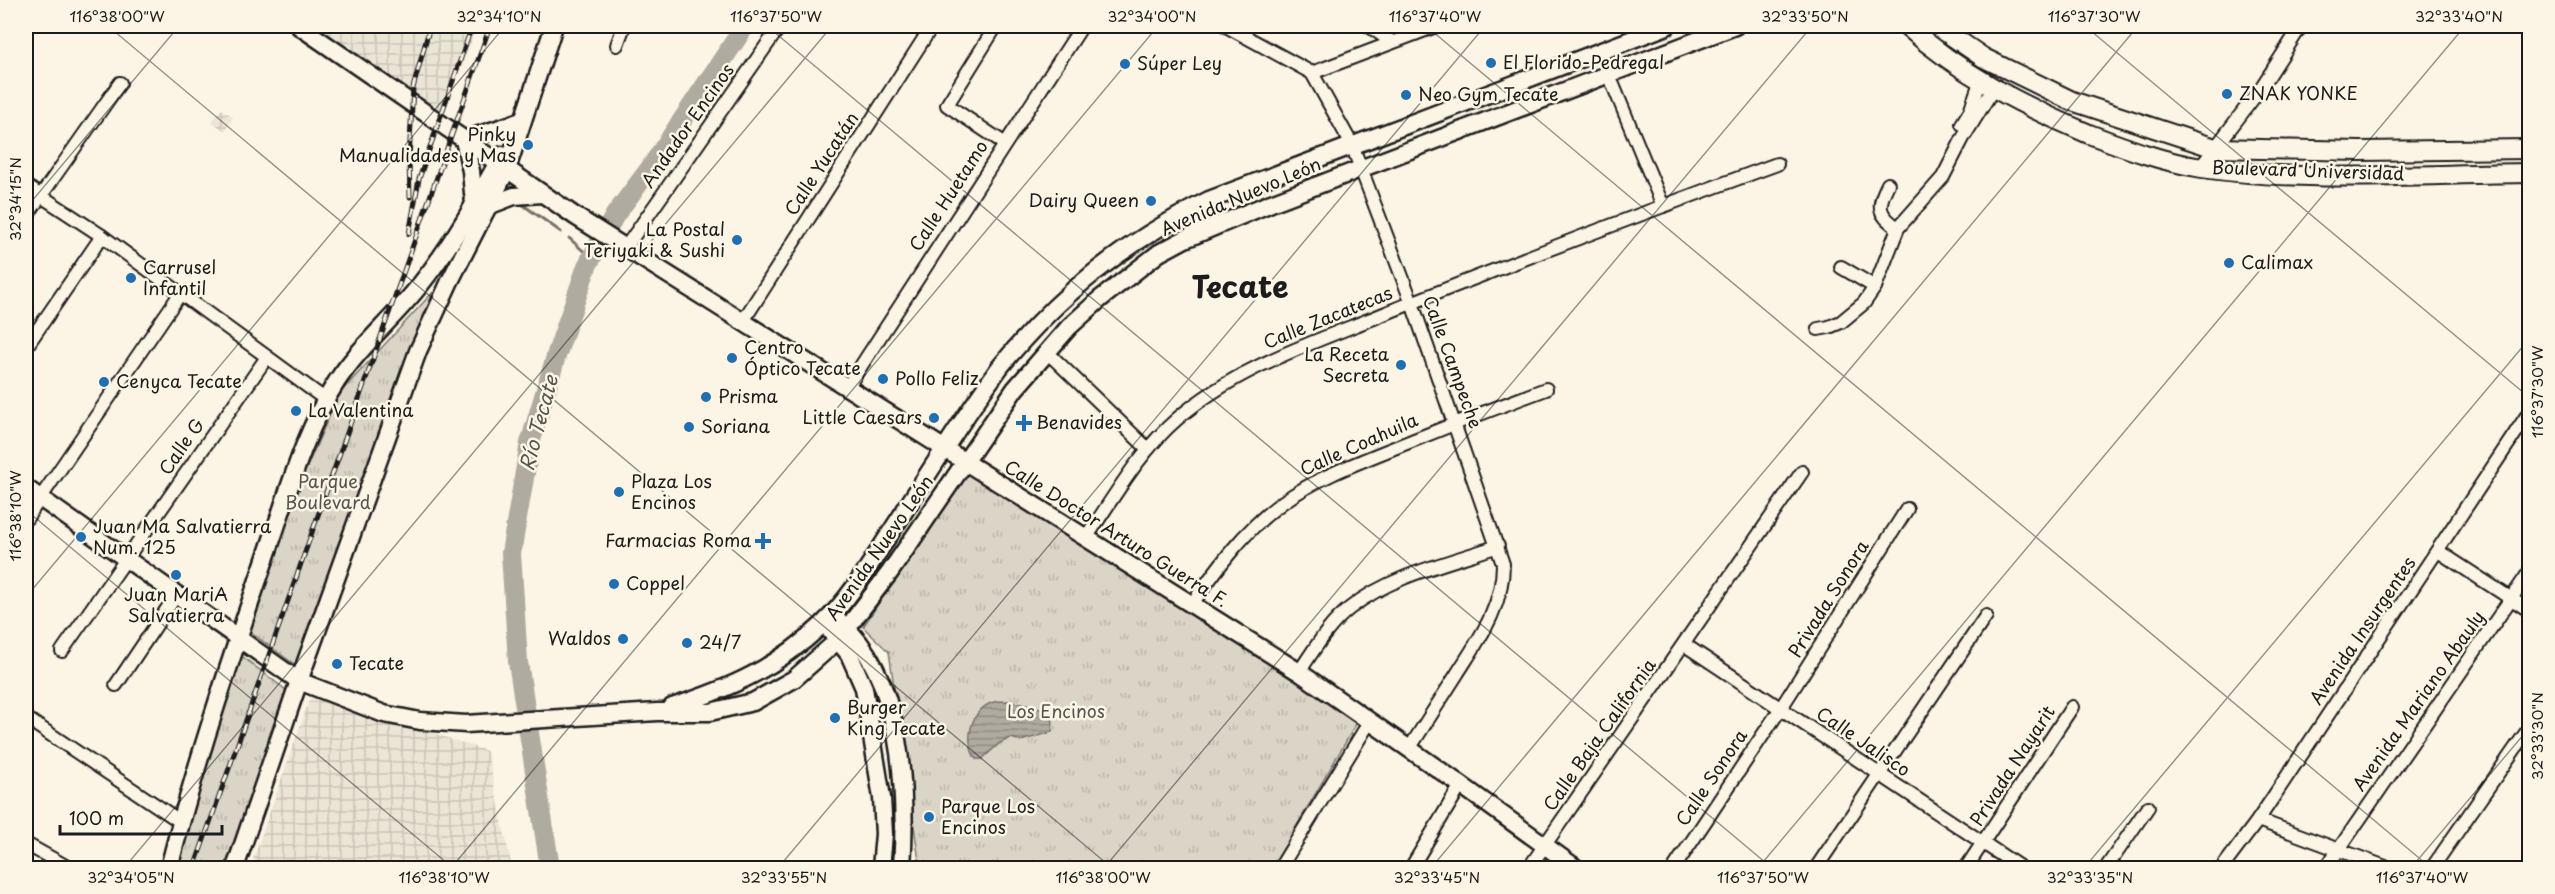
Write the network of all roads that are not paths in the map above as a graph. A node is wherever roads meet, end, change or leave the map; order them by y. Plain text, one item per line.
1 (299, 26) edge
2 (554, 26) edge
3 (624, 26) edge
4 (780, 26) edge
5 (932, 26) edge
6 (996, 26) edge
7 (1082, 26) edge
8 (1226, 26) edge
9 (1369, 26) edge
10 (1436, 26) edge
11 (1667, 26) edge
12 (1735, 26) edge
13 (1906, 26) edge
14 (1937, 26) edge
15 (2301, 26) edge
16 (1392, 42) junction
17 (617, 45) dead end
18 (1312, 73) junction
19 (1609, 75) junction
20 (120, 83) dead end
21 (1986, 85) junction
22 (528, 103) junction
23 (518, 122) junction
24 (464, 140) junction
25 (1004, 143) junction
26 (1352, 145) junction
27 (2215, 148) junction
28 (2529, 149) edge
29 (1777, 164) dead end
30 (502, 166) junction
31 (1360, 168) junction
32 (2200, 168) junction
33 (2529, 173) edge
34 (1888, 184) dead end
35 (26, 186) edge
36 (542, 194) junction
37 (39, 195) junction
38 (481, 205) junction
39 (1663, 206) junction
40 (26, 217) edge
41 (1898, 228) junction
42 (102, 236) junction
43 (626, 247) junction
44 (1841, 267) dead end
45 (1875, 287) junction
46 (180, 294) junction
47 (1412, 303) junction
48 (743, 321) junction
49 (1818, 328) dead end
50 (26, 347) edge
51 (1046, 351) junction
52 (267, 357) junction
53 (848, 386) junction
54 (1546, 389) dead end
55 (326, 400) junction
56 (2529, 411) edge
57 (1455, 422) junction
58 (944, 449) junction
59 (1148, 449) junction
60 (965, 462) junction
61 (1802, 472) dead end
62 (26, 488) edge
63 (40, 498) junction
64 (1907, 509) dead end
65 (26, 519) edge
66 (1086, 538) junction
67 (1498, 546) junction
68 (2438, 551) junction
69 (127, 558) junction
70 (2529, 571) edge
71 (177, 594) junction
72 (2512, 599) junction
73 (1192, 604) junction
74 (2529, 611) edge
75 (1986, 616) dead end
76 (827, 620) junction
77 (843, 634) junction
78 (237, 638) junction
79 (1685, 645) junction
80 (62, 651) dead end
81 (1299, 672) junction
82 (299, 681) junction
83 (116, 685) dead end
84 (2072, 707) dead end
85 (1781, 708) junction
86 (657, 712) junction
87 (26, 718) edge
88 (1370, 721) junction
89 (2529, 727) edge
90 (1409, 748) junction
91 (1879, 774) junction
92 (1461, 785) junction
93 (2148, 807) dead end
94 (2258, 820) junction
95 (181, 822) junction
96 (26, 844) edge
97 (1983, 844) junction
98 (1545, 846) junction
99 (2338, 851) junction
100 (69, 868) edge
101 (169, 868) edge
102 (235, 868) edge
103 (881, 868) edge
104 (902, 868) edge
105 (1280, 868) edge
106 (1411, 868) edge
107 (1529, 868) edge
108 (1576, 868) edge
109 (1674, 868) edge
110 (1816, 868) edge
111 (1966, 868) edge
112 (2021, 868) edge
113 (2106, 868) edge
114 (2222, 868) edge
115 (2326, 868) edge
116 (2388, 868) edge
117 (2432, 868) edge

1 - 24 main road, Calle Doctor Arturo Guerra F.
2 - 22 main road
3 - 17 street
4 - 43 street, Andador Encinos
5 - 48 street, Calle Yucatán
6 - 25 street
7 - 25 street, Calle Huetamo
8 - 18 street
9 - 16 street
10 - 16 street
11 - 26 main road, Avenida Nuevo León
12 - 19 main road, Avenida Nuevo León
13 - 21 main road, Boulevard Universidad
14 - 27 main road, Boulevard Universidad
15 - 27 street
16 - 18 street
18 - 26 street, Calle Campeche
19 - 31 main road, Avenida Nuevo León
19 - 39 street
20 - 37 street
21 - 32 main road, Boulevard Universidad
21 - 41 street
22 - 23 main road
22 - 30 main road
23 - 24 main road
23 - 30 main road
24 - 30 main road, Calle Doctor Arturo Guerra F.
24 - 38 main road
25 - 53 street, Calle Huetamo
26 - 31 street, Calle Campeche
26 - 58 main road, Avenida Nuevo León
27 - 28 main road, Boulevard Universidad
27 - 32 street
29 - 39 street, Calle Zacatecas
30 - 36 main road, Calle Doctor Arturo Guerra F.
30 - 38 main road
31 - 47 street, Calle Campeche
31 - 51 main road, Avenida Nuevo León
32 - 33 main road, Boulevard Universidad
34 - 41 street
35 - 37 street
36 - 38 main road
36 - 43 main road, Calle Doctor Arturo Guerra F.
37 - 40 street
37 - 42 street
38 - 55 main road
38 - 82 main road
39 - 47 street, Calle Zacatecas
41 - 45 street
42 - 46 street
42 - 50 street
43 - 48 main road, Calle Doctor Arturo Guerra F.
44 - 45 street
45 - 49 street
46 - 52 street
46 - 63 street
47 - 57 street, Calle Campeche
47 - 59 street, Calle Zacatecas
48 - 53 main road, Calle Doctor Arturo Guerra F.
51 - 59 street
51 - 60 main road, Avenida Nuevo León
52 - 55 street
52 - 69 street, Calle G
53 - 58 main road, Calle Doctor Arturo Guerra F.
54 - 57 street, Calle Coahuila
55 - 78 main road
56 - 68 street, Avenida Insurgentes
57 - 67 street, Calle Campeche
57 - 73 street, Calle Coahuila
58 - 60 main road, Calle Doctor Arturo Guerra F.
58 - 76 main road, Avenida Nuevo León
59 - 66 street, Calle Zacatecas
60 - 66 main road, Calle Doctor Arturo Guerra F.
60 - 77 main road, Avenida Nuevo León
61 - 79 street, Calle Baja California
62 - 63 main road
63 - 65 street
63 - 69 main road
64 - 85 street, Privada Sonora
66 - 73 main road, Calle Doctor Arturo Guerra F.
67 - 81 street
67 - 90 street, Calle Campeche
68 - 72 street
68 - 94 street, Avenida Insurgentes
69 - 71 main road
69 - 80 street, Calle G
70 - 72 street, Avenida Mariano Abauly
71 - 78 main road
71 - 83 street
72 - 74 street
72 - 99 street, Avenida Mariano Abauly
73 - 81 main road, Calle Doctor Arturo Guerra F.
75 - 91 street
76 - 77 main road
76 - 86 main road, Avenida Nuevo León
77 - 86 main road, Avenida Nuevo León
77 - 103 main road
77 - 104 main road
78 - 82 main road
78 - 95 main road
79 - 85 street, Calle Jalisco
79 - 98 street, Calle Baja California
81 - 88 main road, Calle Doctor Arturo Guerra F.
82 - 86 main road
82 - 102 main road
84 - 97 street, Privada Nayarit
85 - 91 street, Calle Jalisco
85 - 109 street, Calle Sonora
87 - 95 street
88 - 90 main road, Calle Doctor Arturo Guerra F.
88 - 105 street
89 - 117 street
90 - 92 main road, Calle Doctor Arturo Guerra F.
91 - 97 street, Calle Jalisco
91 - 110 street
92 - 98 main road, Calle Doctor Arturo Guerra F.
92 - 106 street
93 - 113 street
94 - 99 street
94 - 114 street, Avenida Insurgentes
95 - 101 main road
96 - 100 street
97 - 111 street, Privada Nayarit
97 - 112 street, Calle Jalisco
98 - 107 street, Calle Baja California
98 - 108 main road, Calle Doctor Arturo Guerra F.
99 - 115 street, Avenida Mariano Abauly
99 - 116 street

